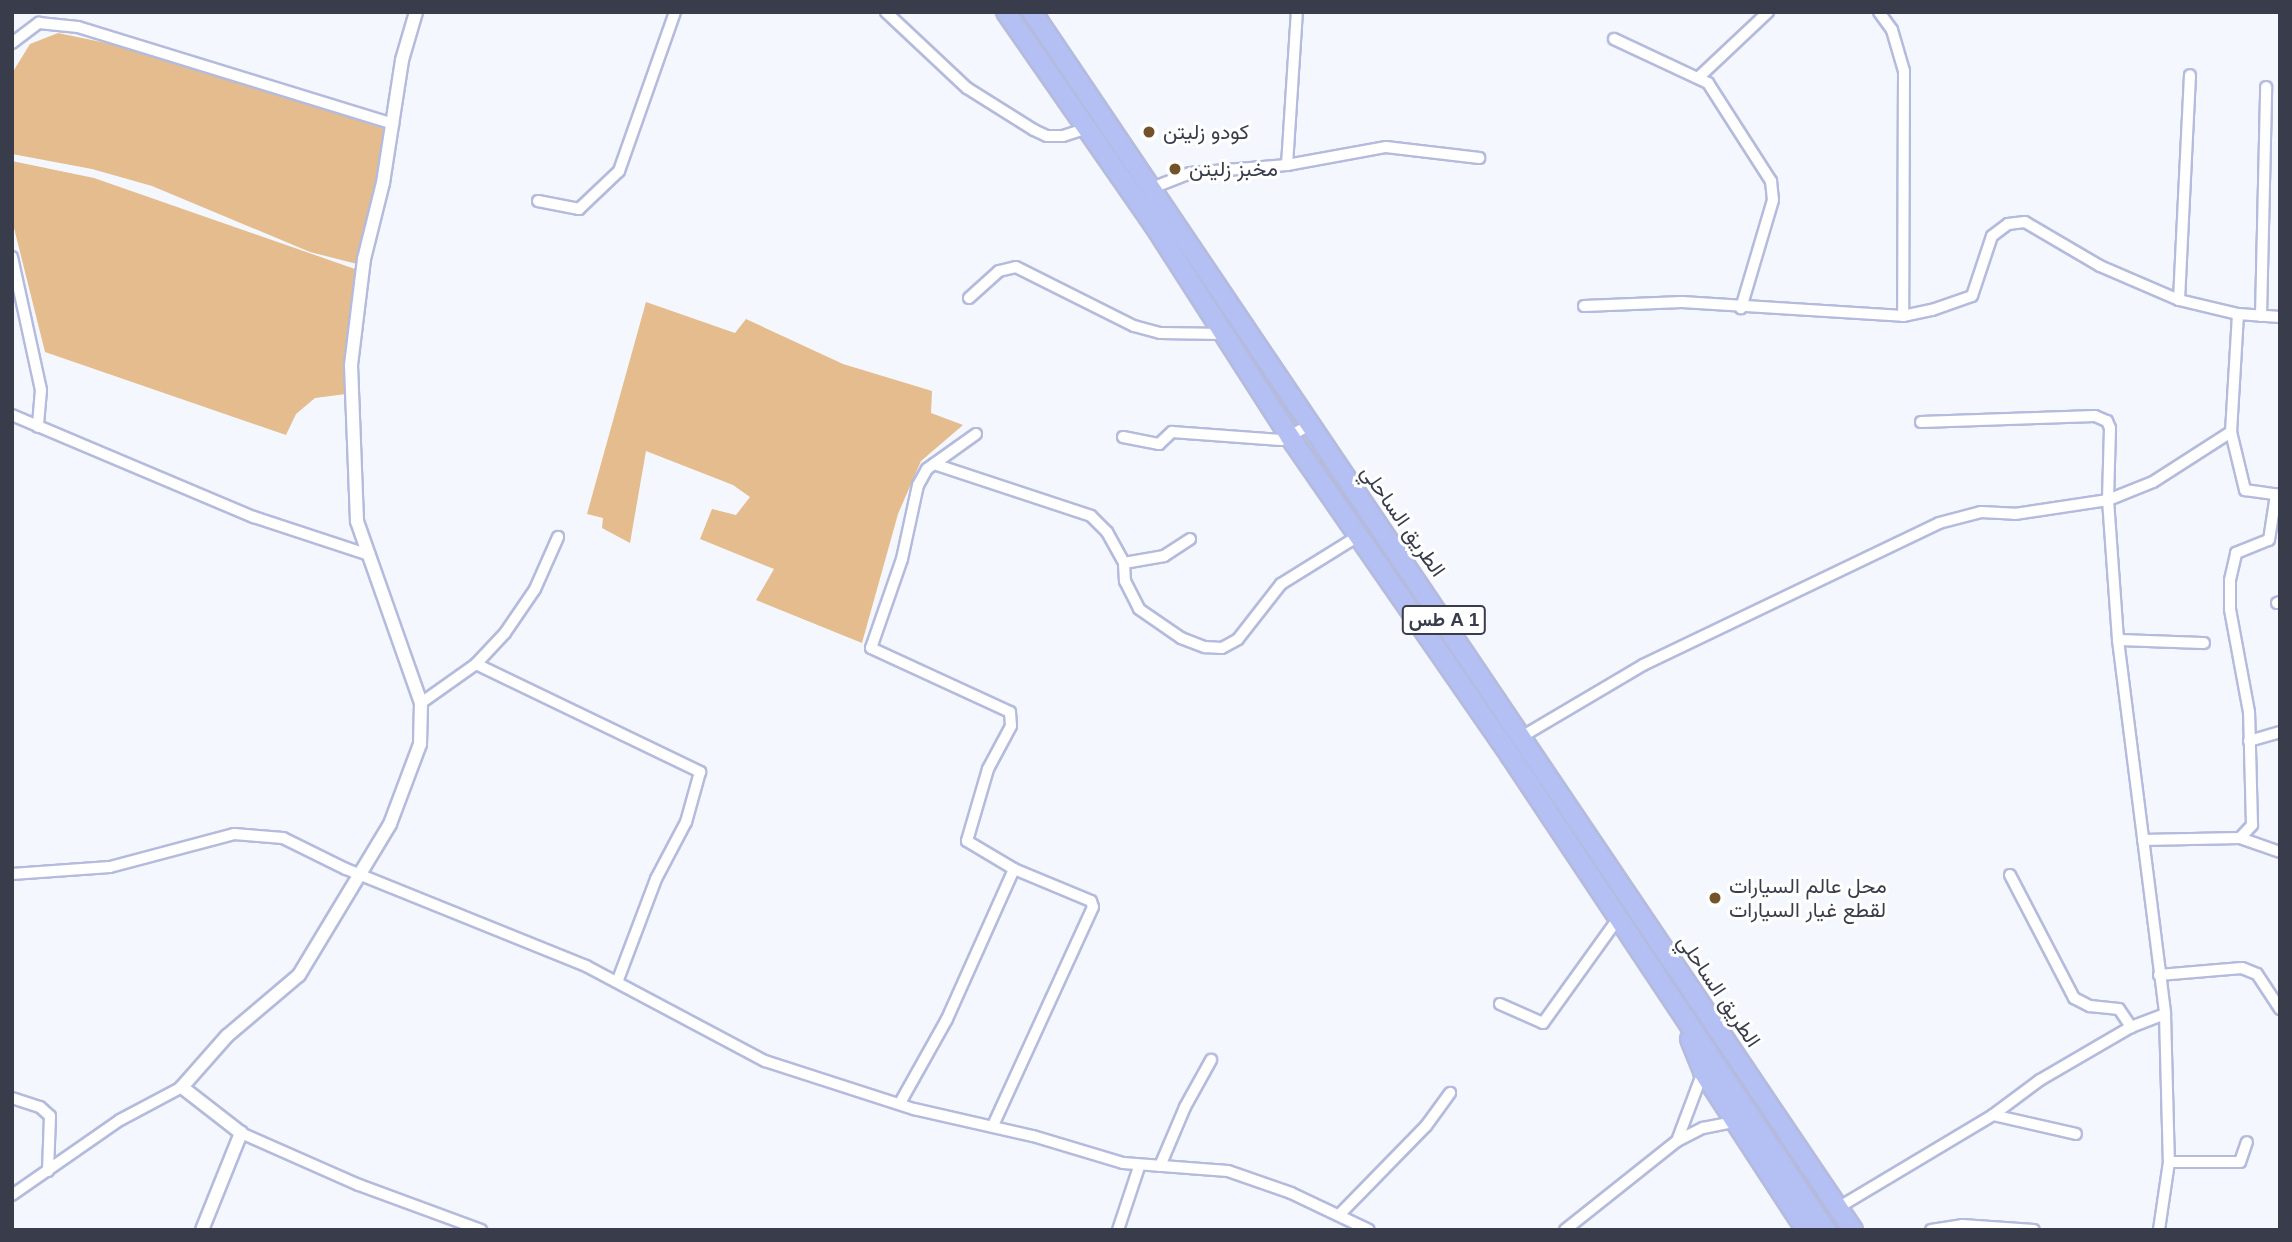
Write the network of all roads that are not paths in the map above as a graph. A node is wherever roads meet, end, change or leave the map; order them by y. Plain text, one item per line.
1 (416, 12) edge
2 (675, 12) edge
3 (886, 12) edge
4 (1006, 12) edge
5 (1032, 12) edge
6 (1297, 12) edge
7 (1768, 12) edge
8 (1879, 12) edge
9 (1614, 39) dead end
10 (12, 43) edge
11 (2190, 75) dead end
12 (1699, 77) junction
13 (2266, 87) dead end
14 (394, 124) junction
15 (1084, 129) junction
16 (1479, 158) dead end
17 (1287, 165) junction
18 (1152, 188) junction
19 (538, 201) dead end
20 (12, 257) edge
21 (1224, 295) junction
22 (969, 298) dead end
23 (2179, 300) junction
24 (1206, 306) junction
25 (1584, 306) dead end
26 (1741, 308) junction
27 (2238, 314) junction
28 (1903, 316) junction
29 (2261, 316) junction
30 (2280, 317) edge
31 (1224, 334) junction
32 (12, 415) edge
33 (1920, 422) dead end
34 (1310, 425) junction
35 (38, 427) junction
36 (2231, 432) junction
37 (976, 434) dead end
38 (1123, 437) dead end
39 (1290, 438) junction
40 (934, 464) junction
41 (2278, 495) edge
42 (2108, 500) junction
43 (1358, 536) junction
44 (558, 537) dead end
45 (1190, 539) dead end
46 (366, 554) junction
47 (1124, 563) junction
48 (2118, 640) junction
49 (2204, 643) dead end
50 (476, 664) junction
51 (421, 703) junction
52 (2280, 732) edge
53 (1523, 736) junction
54 (2249, 741) junction
55 (2240, 838) junction
56 (2143, 840) junction
57 (2280, 852) edge
58 (1014, 869) junction
59 (360, 873) junction
60 (12, 874) edge
61 (2010, 876) dead end
62 (1617, 920) junction
63 (2159, 975) junction
64 (617, 982) junction
65 (1500, 1004) dead end
66 (2280, 1009) edge
67 (2165, 1014) junction
68 (2131, 1027) junction
69 (1689, 1029) junction
70 (1211, 1060) dead end
71 (1703, 1072) junction
72 (182, 1087) junction
73 (1450, 1093) dead end
74 (12, 1098) edge
75 (900, 1103) junction
76 (1993, 1115) junction
77 (1735, 1122) junction
78 (993, 1125) junction
79 (241, 1133) junction
80 (2076, 1134) dead end
81 (1677, 1141) junction
82 (2247, 1142) dead end
83 (2169, 1162) junction
84 (1160, 1166) junction
85 (1139, 1167) junction
86 (48, 1171) junction
87 (1821, 1182) junction
88 (12, 1195) edge
89 (1846, 1203) junction
90 (1340, 1214) junction
91 (1964, 1227) edge
92 (202, 1230) edge
93 (481, 1230) edge
94 (1118, 1230) edge
95 (1369, 1230) edge
96 (1565, 1230) edge
97 (1806, 1230) edge
98 (1826, 1230) edge
99 (1853, 1230) edge
100 (1866, 1230) edge
101 (1931, 1230) edge
102 (2034, 1230) edge
103 (2159, 1230) edge

1 - 14 street
2 - 19 street
3 - 15 street
4 - 15 highway, طس A 1
5 - 18 highway, الطريق الساحلي / طس A 1
6 - 17 street
7 - 12 street
8 - 28 street
9 - 12 street
10 - 14 street
11 - 23 street
12 - 26 street
13 - 29 street
14 - 46 street
15 - 24 highway, طس A 1
16 - 17 street
17 - 18 street
18 - 21 highway, الطريق الساحلي / طس A 1
20 - 35 street
21 - 24 highway
21 - 34 highway, الطريق الساحلي / طس A 1
22 - 31 street
23 - 27 street
23 - 28 street
24 - 31 highway, طس A 1
25 - 26 street
26 - 28 street
27 - 29 street
27 - 36 street
29 - 30 street
31 - 39 highway, طس A 1
32 - 35 street
33 - 42 street
34 - 39 street
34 - 53 highway, الطريق الساحلي / طس A 1
35 - 46 street
36 - 41 street
36 - 42 street
37 - 40 street
38 - 39 street
39 - 43 highway, طس A 1
40 - 47 street
40 - 58 street
41 - 54 street
42 - 48 street
42 - 53 street
43 - 47 street
43 - 62 highway, طس A 1
44 - 50 street
45 - 47 street
46 - 51 street
48 - 49 street
48 - 56 street
50 - 51 street
50 - 64 street
51 - 59 street
52 - 54 street
53 - 87 highway, الطريق الساحلي / طس A 1
54 - 55 street
55 - 56 street
55 - 57 street
56 - 63 street
58 - 75 street
58 - 78 street
59 - 60 street
59 - 64 street
59 - 72 street
61 - 68 street
62 - 65 street
62 - 69 highway, طس A 1
63 - 66 street
63 - 67 street
64 - 75 street
67 - 68 street
67 - 83 street
68 - 76 street
69 - 71 highway
69 - 98 highway, طس A 1
70 - 84 street
71 - 77 highway
71 - 81 street
72 - 79 street
72 - 86 street
73 - 90 street
74 - 86 street
75 - 78 street
76 - 80 street
76 - 89 street
77 - 81 street
77 - 97 highway
78 - 85 street
79 - 92 street
79 - 93 street
81 - 96 street
82 - 83 street
83 - 103 street
84 - 85 street
84 - 90 street
85 - 94 street
86 - 88 street
87 - 89 highway
87 - 99 highway, الطريق الساحلي / طس A 1
89 - 100 highway
90 - 95 street
91 - 101 street
91 - 102 street

